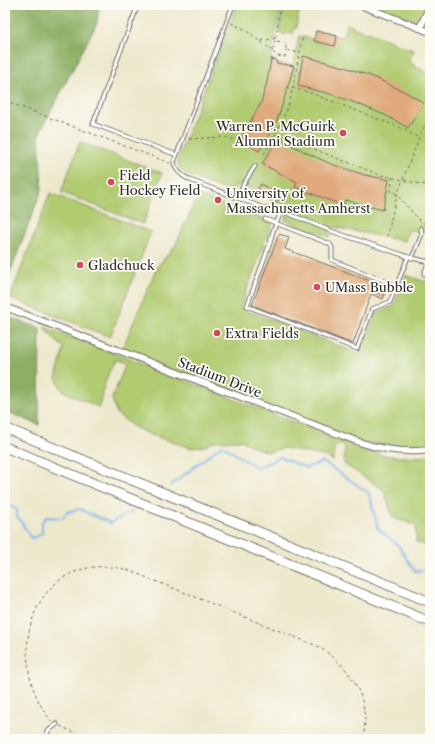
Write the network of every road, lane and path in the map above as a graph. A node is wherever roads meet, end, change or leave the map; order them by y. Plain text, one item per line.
1 (138, 5) edge
2 (233, 5) edge
3 (281, 5) edge
4 (360, 5) edge
5 (430, 5) edge
6 (227, 21) junction
7 (420, 28) junction
8 (430, 32) edge
9 (303, 35) dead end
10 (276, 38) junction
11 (261, 41) junction
12 (276, 41) junction
13 (286, 50) junction
14 (273, 52) junction
15 (299, 53) junction
16 (292, 88) junction
17 (5, 101) edge
18 (430, 114) edge
19 (428, 120) junction
20 (430, 120) edge
21 (276, 134) junction
22 (183, 138) junction
23 (419, 138) junction
24 (239, 142) dead end
25 (264, 154) dead end
26 (177, 155) junction
27 (174, 165) junction
28 (255, 166) dead end
29 (392, 177) junction
30 (403, 180) junction
31 (430, 186) edge
32 (397, 195) junction
33 (238, 198) junction
34 (281, 212) junction
35 (429, 218) edge
36 (265, 219) dead end
37 (277, 223) junction
38 (421, 228) dead end
39 (387, 237) dead end
40 (408, 256) junction
41 (412, 258) junction
42 (429, 260) edge
43 (424, 274) dead end
44 (397, 286) junction
45 (5, 307) edge
46 (5, 428) edge
47 (5, 447) edge
48 (430, 450) edge
49 (80, 568) dead end
50 (74, 570) dead end
51 (63, 575) dead end
52 (430, 602) edge
53 (430, 622) edge
54 (42, 713) dead end
55 (57, 724) junction
56 (5, 736) edge
57 (8, 739) edge
58 (45, 739) edge
59 (89, 739) edge
60 (363, 739) edge

1 - 26 lane
2 - 6 lane
3 - 10 path
4 - 7 street
5 - 7 street
6 - 11 path
6 - 22 lane
7 - 8 street
9 - 15 path
10 - 11 path
10 - 12 path
11 - 14 path
12 - 13 path
12 - 14 path
13 - 14 path
13 - 15 path
15 - 16 path
16 - 21 path
16 - 23 path
17 - 27 path
18 - 19 path
19 - 20 path
19 - 23 path
21 - 25 path
21 - 29 path
22 - 24 path
22 - 26 lane
23 - 30 path
26 - 27 lane
27 - 33 lane
28 - 33 lane
29 - 30 path
29 - 32 path
30 - 31 path
30 - 32 path
32 - 35 path
32 - 39 path
33 - 34 lane
34 - 37 lane
34 - 40 lane
36 - 37 lane
37 - 44 lane
37 - 44 lane
38 - 41 lane
40 - 41 lane
40 - 44 lane
41 - 42 lane
42 - 43 lane
45 - 48 street, Stadium Drive
46 - 52 main road
47 - 53 main road
49 - 60 path
50 - 51 path
54 - 55 path
55 - 58 lane
55 - 59 path
56 - 57 lane

